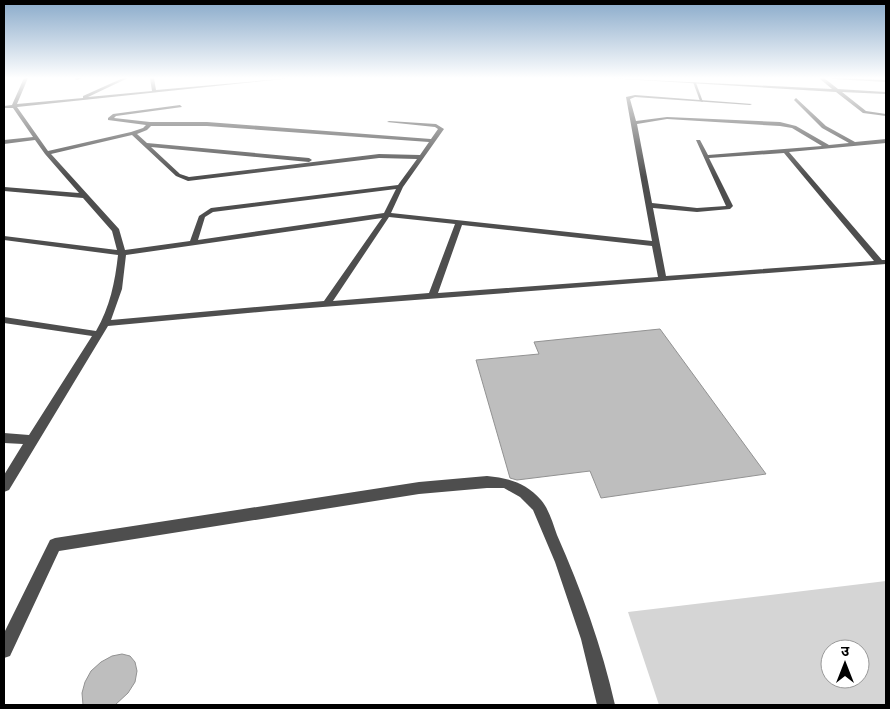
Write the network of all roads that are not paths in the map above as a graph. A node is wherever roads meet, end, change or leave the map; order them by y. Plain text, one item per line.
1 (18, 111) edge
2 (134, 111) edge
3 (631, 111) edge
4 (809, 111) edge
5 (864, 111) edge
6 (886, 115) edge
7 (389, 122) dead end
8 (634, 123) junction
9 (150, 124) junction
10 (133, 133) junction
11 (37, 138) junction
12 (698, 141) dead end
13 (886, 141) edge
14 (4, 142) edge
15 (433, 142) junction
16 (854, 144) junction
17 (146, 145) junction
18 (828, 146) junction
19 (785, 151) junction
20 (47, 153) junction
21 (422, 157) junction
22 (706, 157) junction
23 (330, 162) junction
24 (400, 187) junction
25 (4, 189) edge
26 (86, 196) junction
27 (648, 205) junction
28 (387, 215) junction
29 (459, 222) junction
30 (4, 238) edge
31 (193, 244) junction
32 (656, 244) junction
33 (122, 253) junction
34 (883, 262) edge
35 (662, 278) junction
36 (433, 295) junction
37 (326, 303) junction
38 (4, 320) edge
39 (105, 323) junction
40 (98, 334) junction
41 (4, 438) edge
42 (32, 440) junction
43 (4, 486) edge
44 (4, 650) edge
45 (606, 705) edge

1 - 11 street
2 - 9 street
3 - 8 street
4 - 16 street
5 - 6 street
7 - 15 street
8 - 18 street
8 - 27 street
9 - 10 street
9 - 15 street
10 - 17 street
10 - 20 street
11 - 14 street
11 - 20 street
12 - 22 street
13 - 16 street
15 - 21 street
16 - 18 street
17 - 23 street
17 - 23 street
18 - 19 street
19 - 22 street
19 - 34 street
20 - 26 street
21 - 23 street
21 - 24 street
22 - 27 street
24 - 28 street
24 - 31 street
25 - 26 street
26 - 33 street
27 - 32 street
28 - 29 street
28 - 31 street
28 - 37 street
29 - 32 street
29 - 36 street
30 - 33 street
31 - 33 street
32 - 35 street
33 - 39 street
34 - 35 street
35 - 36 street
36 - 37 street
37 - 39 street
38 - 40 street
39 - 40 street
40 - 42 street
41 - 42 street
42 - 43 street
44 - 45 street

